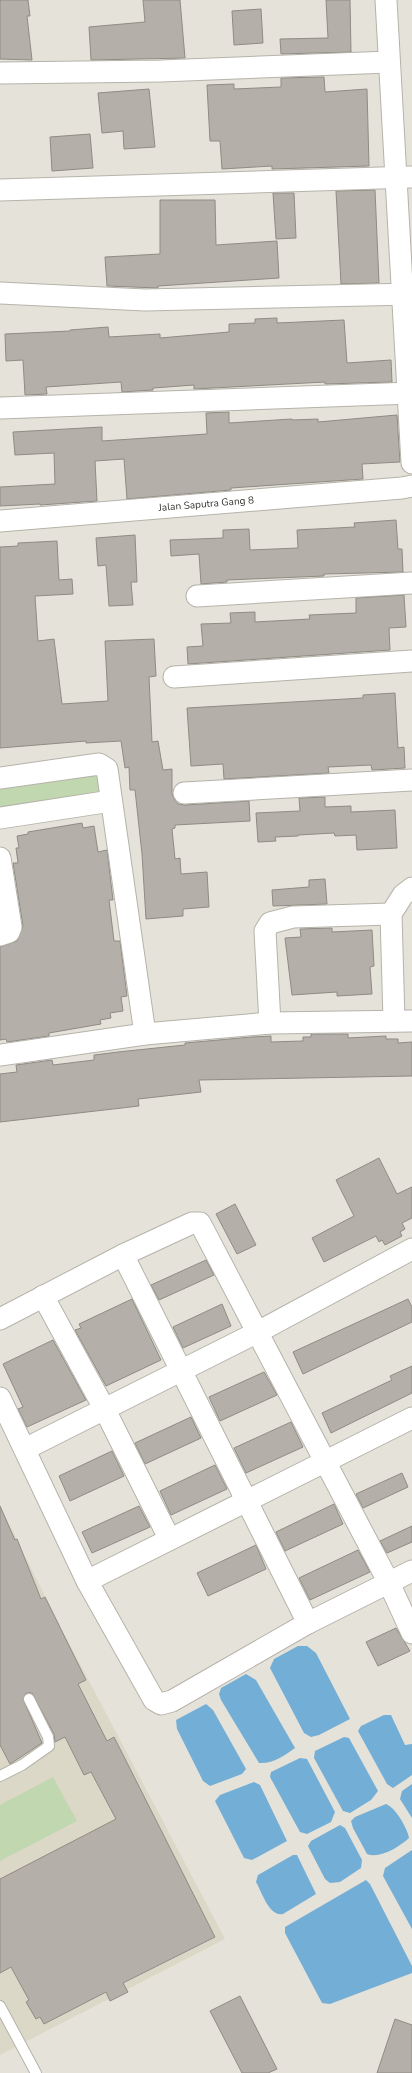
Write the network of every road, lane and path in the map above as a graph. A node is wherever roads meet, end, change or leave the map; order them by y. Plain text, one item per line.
1 (386, 0) edge
2 (389, 62) junction
3 (0, 73) edge
4 (403, 177) edge
5 (0, 190) edge
6 (0, 293) edge
7 (407, 294) edge
8 (410, 393) edge
9 (0, 408) edge
10 (412, 463) edge
11 (412, 486) edge
12 (0, 521) edge
13 (412, 583) edge
14 (197, 596) dead end
15 (412, 661) edge
16 (174, 677) dead end
17 (0, 778) edge
18 (412, 780) edge
19 (184, 793) dead end
20 (111, 801) junction
21 (0, 818) edge
22 (0, 858) edge
23 (412, 888) edge
24 (391, 914) junction
25 (0, 935) edge
26 (403, 1021) edge
27 (270, 1023) junction
28 (144, 1034) junction
29 (0, 1055) edge
30 (412, 1249) edge
31 (123, 1255) junction
32 (44, 1296) junction
33 (0, 1319) edge
34 (258, 1332) junction
35 (180, 1371) junction
36 (0, 1398) edge
37 (105, 1410) junction
38 (412, 1418) edge
39 (25, 1449) junction
40 (325, 1462) junction
41 (246, 1500) junction
42 (169, 1538) junction
43 (412, 1571) edge
44 (87, 1581) junction
45 (389, 1583) junction
46 (308, 1623) junction
47 (412, 1633) edge
48 (29, 1699) dead end
49 (0, 1776) edge
50 (0, 2006) edge
51 (36, 2073) edge

1 - 2 street
2 - 3 street
2 - 4 street
4 - 5 street
4 - 7 street
6 - 7 street
7 - 8 street
8 - 9 street
8 - 10 street
11 - 12 street, Jalan Saputra Gang 8
13 - 14 street
15 - 16 street
17 - 20 street
18 - 19 street
20 - 21 street
20 - 28 street
22 - 25 street
23 - 24 street
24 - 26 street
24 - 27 street
26 - 27 street
27 - 28 street
28 - 29 street
30 - 34 street
31 - 32 street
31 - 34 street
31 - 35 street
32 - 33 street
32 - 37 street
34 - 35 street
34 - 40 street
35 - 37 street
35 - 41 street
36 - 39 street
37 - 39 street
37 - 42 street
38 - 40 street
39 - 44 street
40 - 41 street
40 - 45 street
41 - 42 street
41 - 46 street
42 - 44 street
43 - 45 street
44 - 46 street
45 - 46 street
45 - 47 street
48 - 49 lane
50 - 51 lane

